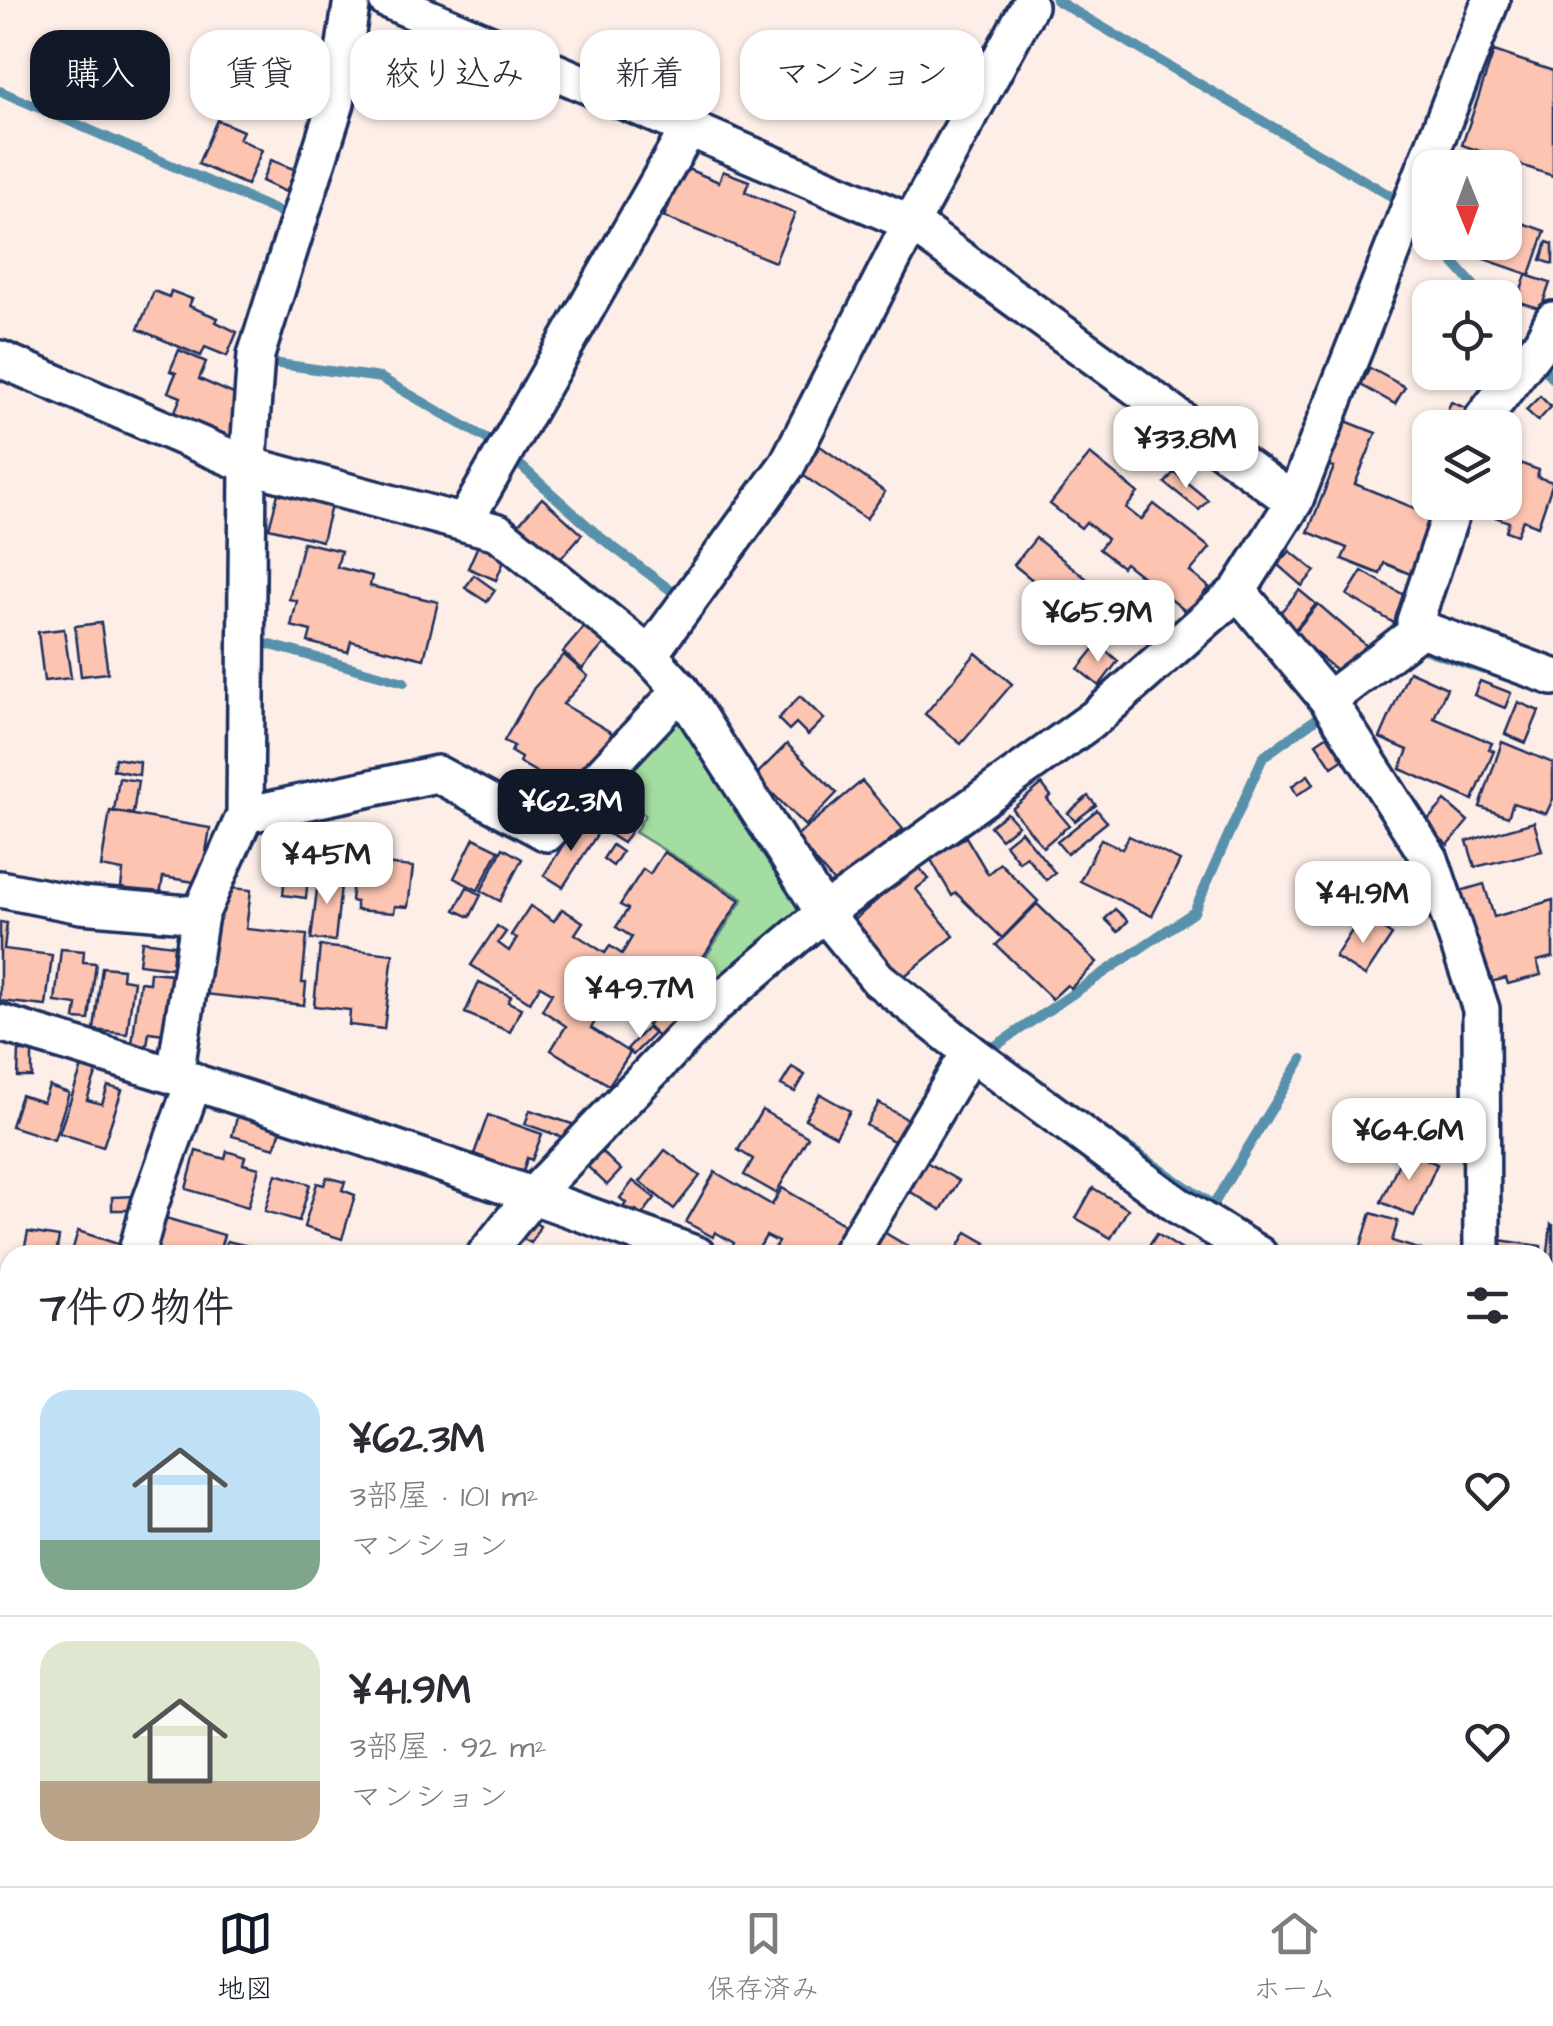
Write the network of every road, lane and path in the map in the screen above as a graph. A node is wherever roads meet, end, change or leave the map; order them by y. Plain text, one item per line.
1 (352, 0) edge
2 (386, 0) edge
3 (1492, 0) edge
4 (1029, 6) dead end
5 (689, 128) junction
6 (911, 223) junction
7 (1540, 342) edge
8 (0, 359) edge
9 (1489, 410) edge
10 (248, 465) junction
11 (1294, 502) junction
12 (1448, 520) edge
13 (465, 521) junction
14 (1238, 591) junction
15 (1421, 630) junction
16 (649, 655) junction
17 (1553, 678) edge
18 (682, 690) junction
19 (1328, 700) junction
20 (245, 815) junction
21 (0, 889) edge
22 (824, 913) junction
23 (200, 914) junction
24 (0, 1024) edge
25 (970, 1052) junction
26 (184, 1078) junction
27 (533, 1195) junction
28 (139, 1245) edge
29 (493, 1245) edge
30 (669, 1245) edge
31 (855, 1245) edge
32 (1243, 1245) edge
33 (1482, 1245) edge

1 - 10 street
2 - 5 street
3 - 11 street
4 - 6 street
5 - 6 street
5 - 13 street
6 - 11 street
6 - 16 street
7 - 9 street
8 - 10 street
10 - 13 street
10 - 20 street
11 - 14 street
12 - 15 street
13 - 16 street
14 - 19 street
14 - 22 street
15 - 17 street
15 - 19 street
16 - 18 street
18 - 20 street
18 - 22 street
19 - 33 street
20 - 23 street
21 - 23 street
22 - 25 street
22 - 27 street
23 - 26 street
24 - 26 street
25 - 31 street
25 - 32 street
26 - 27 street
26 - 28 street
27 - 29 street
27 - 30 street

